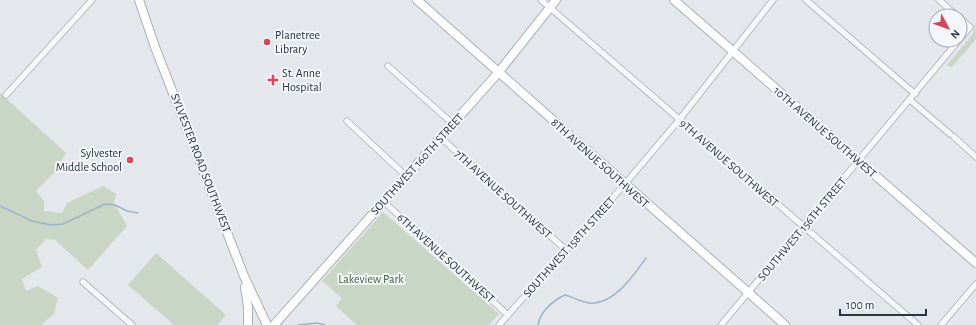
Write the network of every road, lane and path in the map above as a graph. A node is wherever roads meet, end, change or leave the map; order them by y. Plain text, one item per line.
1 (92, 0) edge
2 (139, 0) edge
3 (416, 0) edge
4 (541, 0) edge
5 (556, 0) edge
6 (674, 0) edge
7 (773, 0) edge
8 (806, 0) edge
9 (938, 0) edge
10 (549, 8) junction
11 (948, 8) edge
12 (953, 48) edge
13 (732, 51) junction
14 (388, 66) dead end
15 (498, 73) junction
16 (915, 94) junction
17 (6, 95) dead end
18 (910, 100) junction
19 (679, 120) junction
20 (347, 121) dead end
21 (452, 124) junction
22 (440, 137) junction
23 (976, 157) edge
24 (859, 162) junction
25 (406, 176) junction
26 (624, 185) junction
27 (383, 201) junction
28 (804, 228) junction
29 (566, 250) junction
30 (976, 262) edge
31 (244, 276) junction
32 (83, 282) dead end
33 (976, 284) edge
34 (749, 294) junction
35 (508, 315) junction
36 (132, 325) edge
37 (248, 325) edge
38 (267, 325) edge
39 (274, 325) edge
40 (499, 325) edge
41 (721, 325) edge
42 (785, 325) edge
43 (918, 325) edge
44 (941, 325) edge

1 - 17 street
2 - 31 street, SYLVESTER ROAD SOUTHWEST
3 - 15 street, 8TH AVENUE SOUTHWEST
4 - 10 street, 9TH AVENUE SOUTHWEST
5 - 10 street, SOUTHWEST 160TH STREET
6 - 13 street, 10TH AVENUE SOUTHWEST
7 - 13 street, SOUTHWEST 158TH STREET
8 - 16 street
9 - 11 street
10 - 15 street, SOUTHWEST 160TH STREET
10 - 19 street, 9TH AVENUE SOUTHWEST
12 - 16 street, SOUTHWEST 156TH STREET
13 - 19 street, SOUTHWEST 158TH STREET
13 - 24 street, 10TH AVENUE SOUTHWEST
14 - 21 street
15 - 21 street, SOUTHWEST 160TH STREET
15 - 26 street, 8TH AVENUE SOUTHWEST
16 - 18 street, SOUTHWEST 156TH STREET
18 - 23 street
18 - 24 street, SOUTHWEST 156TH STREET
19 - 26 street, SOUTHWEST 158TH STREET
19 - 28 street, 9TH AVENUE SOUTHWEST
20 - 25 street
21 - 22 street, SOUTHWEST 160TH STREET
22 - 25 street, SOUTHWEST 160TH STREET
22 - 29 street, 7TH AVENUE SOUTHWEST
24 - 28 street, SOUTHWEST 156TH STREET
24 - 30 street, 10TH AVENUE SOUTHWEST
25 - 27 street, SOUTHWEST 160TH STREET
26 - 29 street, SOUTHWEST 158TH STREET
26 - 34 street, 8TH AVENUE SOUTHWEST
27 - 35 street, 6TH AVENUE SOUTHWEST
27 - 39 street, SOUTHWEST 160TH STREET
28 - 34 street, SOUTHWEST 156TH STREET
28 - 43 street, 9TH AVENUE SOUTHWEST
29 - 35 street, SOUTHWEST 158TH STREET
31 - 37 street
31 - 38 street, SYLVESTER ROAD SOUTHWEST
32 - 36 street
33 - 44 street
34 - 41 street, SOUTHWEST 156TH STREET
34 - 42 street, 8TH AVENUE SOUTHWEST
35 - 40 street, SOUTHWEST 158TH STREET

